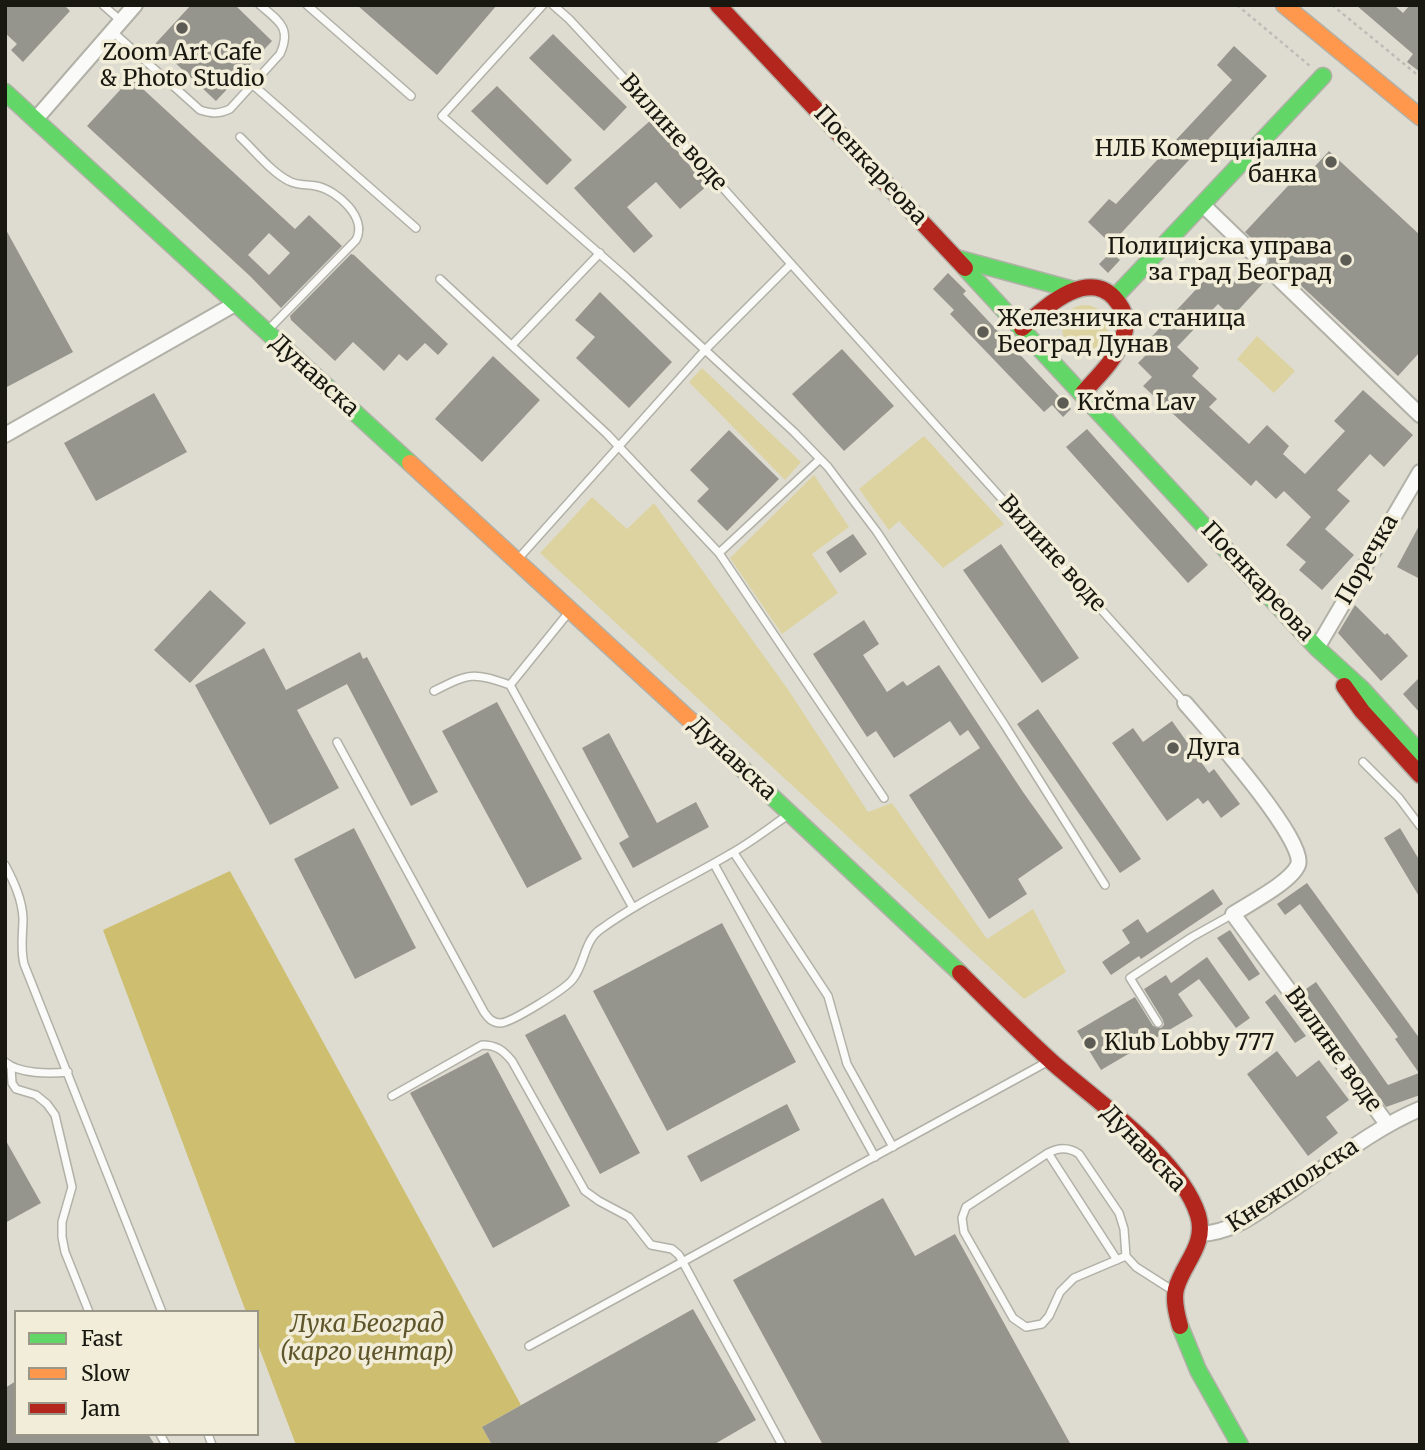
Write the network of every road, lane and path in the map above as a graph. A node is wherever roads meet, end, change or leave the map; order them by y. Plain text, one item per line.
1 (103, 5) edge
2 (135, 5) edge
3 (260, 5) edge
4 (307, 5) edge
5 (543, 5) edge
6 (553, 5) edge
7 (718, 5) edge
8 (1237, 5) edge
9 (1284, 5) edge
10 (1332, 5) edge
11 (117, 26) junction
12 (1319, 74) joint
13 (1420, 77) edge
14 (252, 84) junction
15 (5, 92) edge
16 (411, 96) dead end
17 (1419, 114) edge
18 (35, 120) junction
19 (240, 137) dead end
20 (1203, 205) junction
21 (416, 228) dead end
22 (600, 253) junction
23 (956, 258) junction
24 (1260, 260) dead end
25 (791, 264) junction
26 (1273, 273) dead end
27 (440, 279) dead end
28 (1074, 290) junction
29 (1115, 297) junction
30 (235, 304) junction
31 (1022, 328) junction
32 (266, 332) junction
33 (512, 345) junction
34 (705, 350) junction
35 (1083, 393) junction
36 (1420, 415) edge
37 (5, 435) edge
38 (619, 446) junction
39 (820, 459) junction
40 (1420, 472) edge
41 (719, 553) junction
42 (516, 561) junction
43 (570, 610) junction
44 (1317, 648) junction
45 (510, 685) junction
46 (434, 691) dead end
47 (1185, 703) joint
48 (337, 742) dead end
49 (1420, 752) edge
50 (1363, 762) dead end
51 (1420, 775) edge
52 (884, 798) dead end
53 (791, 813) junction
54 (1420, 826) edge
55 (734, 853) junction
56 (5, 864) edge
57 (714, 864) junction
58 (1105, 885) dead end
59 (633, 908) junction
60 (1233, 914) junction
61 (1158, 1023) dead end
62 (1050, 1060) junction
63 (8, 1065) edge
64 (68, 1072) junction
65 (392, 1096) dead end
66 (1420, 1110) edge
67 (1387, 1124) junction
68 (892, 1147) junction
69 (1048, 1153) junction
70 (875, 1157) junction
71 (1201, 1234) junction
72 (1126, 1256) junction
73 (1117, 1260) junction
74 (683, 1262) junction
75 (1175, 1292) junction
76 (88, 1310) edge
77 (161, 1310) edge
78 (529, 1346) dead end
79 (782, 1445) edge
80 (1240, 1445) edge

1 - 11 lane
2 - 11 street
3 - 14 lane
4 - 16 lane
5 - 22 lane
6 - 25 lane, Вилине воде
7 - 23 main road, Поенкареова
8 - 12 path
9 - 17 main road
10 - 13 path
11 - 14 lane
11 - 18 street
12 - 20 main road
14 - 21 lane
15 - 18 main road, Дунавска
18 - 30 main road, Дунавска
19 - 32 lane
20 - 24 street
20 - 29 main road
22 - 33 lane
22 - 34 lane
23 - 28 main road
23 - 31 main road, Поенкареова
25 - 34 lane
25 - 47 lane, Вилине воде
26 - 36 street
27 - 33 lane
28 - 29 main road
28 - 31 main road
29 - 35 main road
30 - 32 main road, Дунавска
30 - 37 street
31 - 35 main road, Поенкареова
32 - 42 main road, Дунавска
33 - 38 lane
34 - 38 lane
34 - 39 lane
35 - 44 main road, Поенкареова
38 - 41 lane
38 - 42 lane
39 - 41 lane
39 - 58 lane
40 - 44 street, Поречка
41 - 52 lane
42 - 43 main road, Дунавска
43 - 45 lane
43 - 53 main road, Дунавска
44 - 49 main road, Поенкареова
44 - 51 main road, Поенкареова
45 - 46 lane
45 - 59 lane
47 - 60 street, Вилине воде
48 - 59 lane
50 - 54 lane
53 - 55 lane
53 - 62 main road, Дунавска
55 - 57 lane
55 - 68 lane
56 - 64 lane
57 - 59 lane
57 - 70 lane
60 - 61 lane
60 - 67 street, Вилине воде
62 - 68 lane
62 - 71 main road, Дунавска
63 - 64 lane
63 - 76 lane
64 - 77 lane
65 - 74 lane
66 - 67 street, Кнежпољска
67 - 71 street, Кнежпољска
68 - 70 lane
69 - 72 lane
69 - 73 lane
69 - 73 lane
70 - 74 lane
71 - 75 main road
72 - 73 lane
72 - 75 lane
74 - 78 lane
74 - 79 lane
75 - 80 main road

